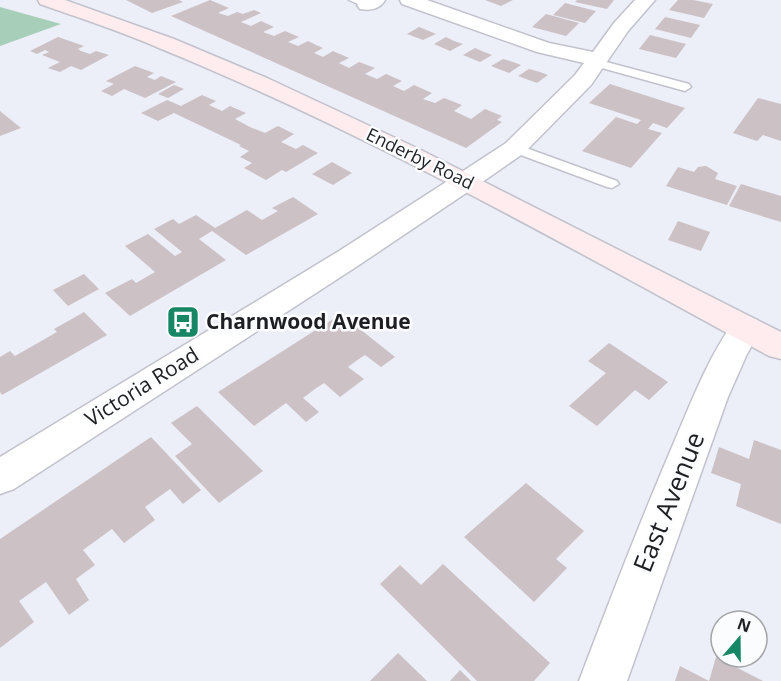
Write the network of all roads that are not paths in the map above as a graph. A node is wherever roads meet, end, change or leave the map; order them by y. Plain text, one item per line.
1 (46, 0) edge
2 (409, 0) edge
3 (646, 0) edge
4 (597, 61) junction
5 (685, 87) dead end
6 (515, 148) junction
7 (466, 181) junction
8 (612, 184) dead end
9 (746, 328) junction
10 (781, 347) edge
11 (0, 477) edge
12 (603, 681) edge

1 - 7 main road, Enderby Road
2 - 4 street
3 - 4 street, Victoria Road
4 - 5 lane
4 - 6 street, Victoria Road
6 - 7 street, Victoria Road
6 - 8 lane
7 - 9 main road, Enderby Road
7 - 11 street, Victoria Road
9 - 10 main road, Enderby Road
9 - 12 street, East Avenue

